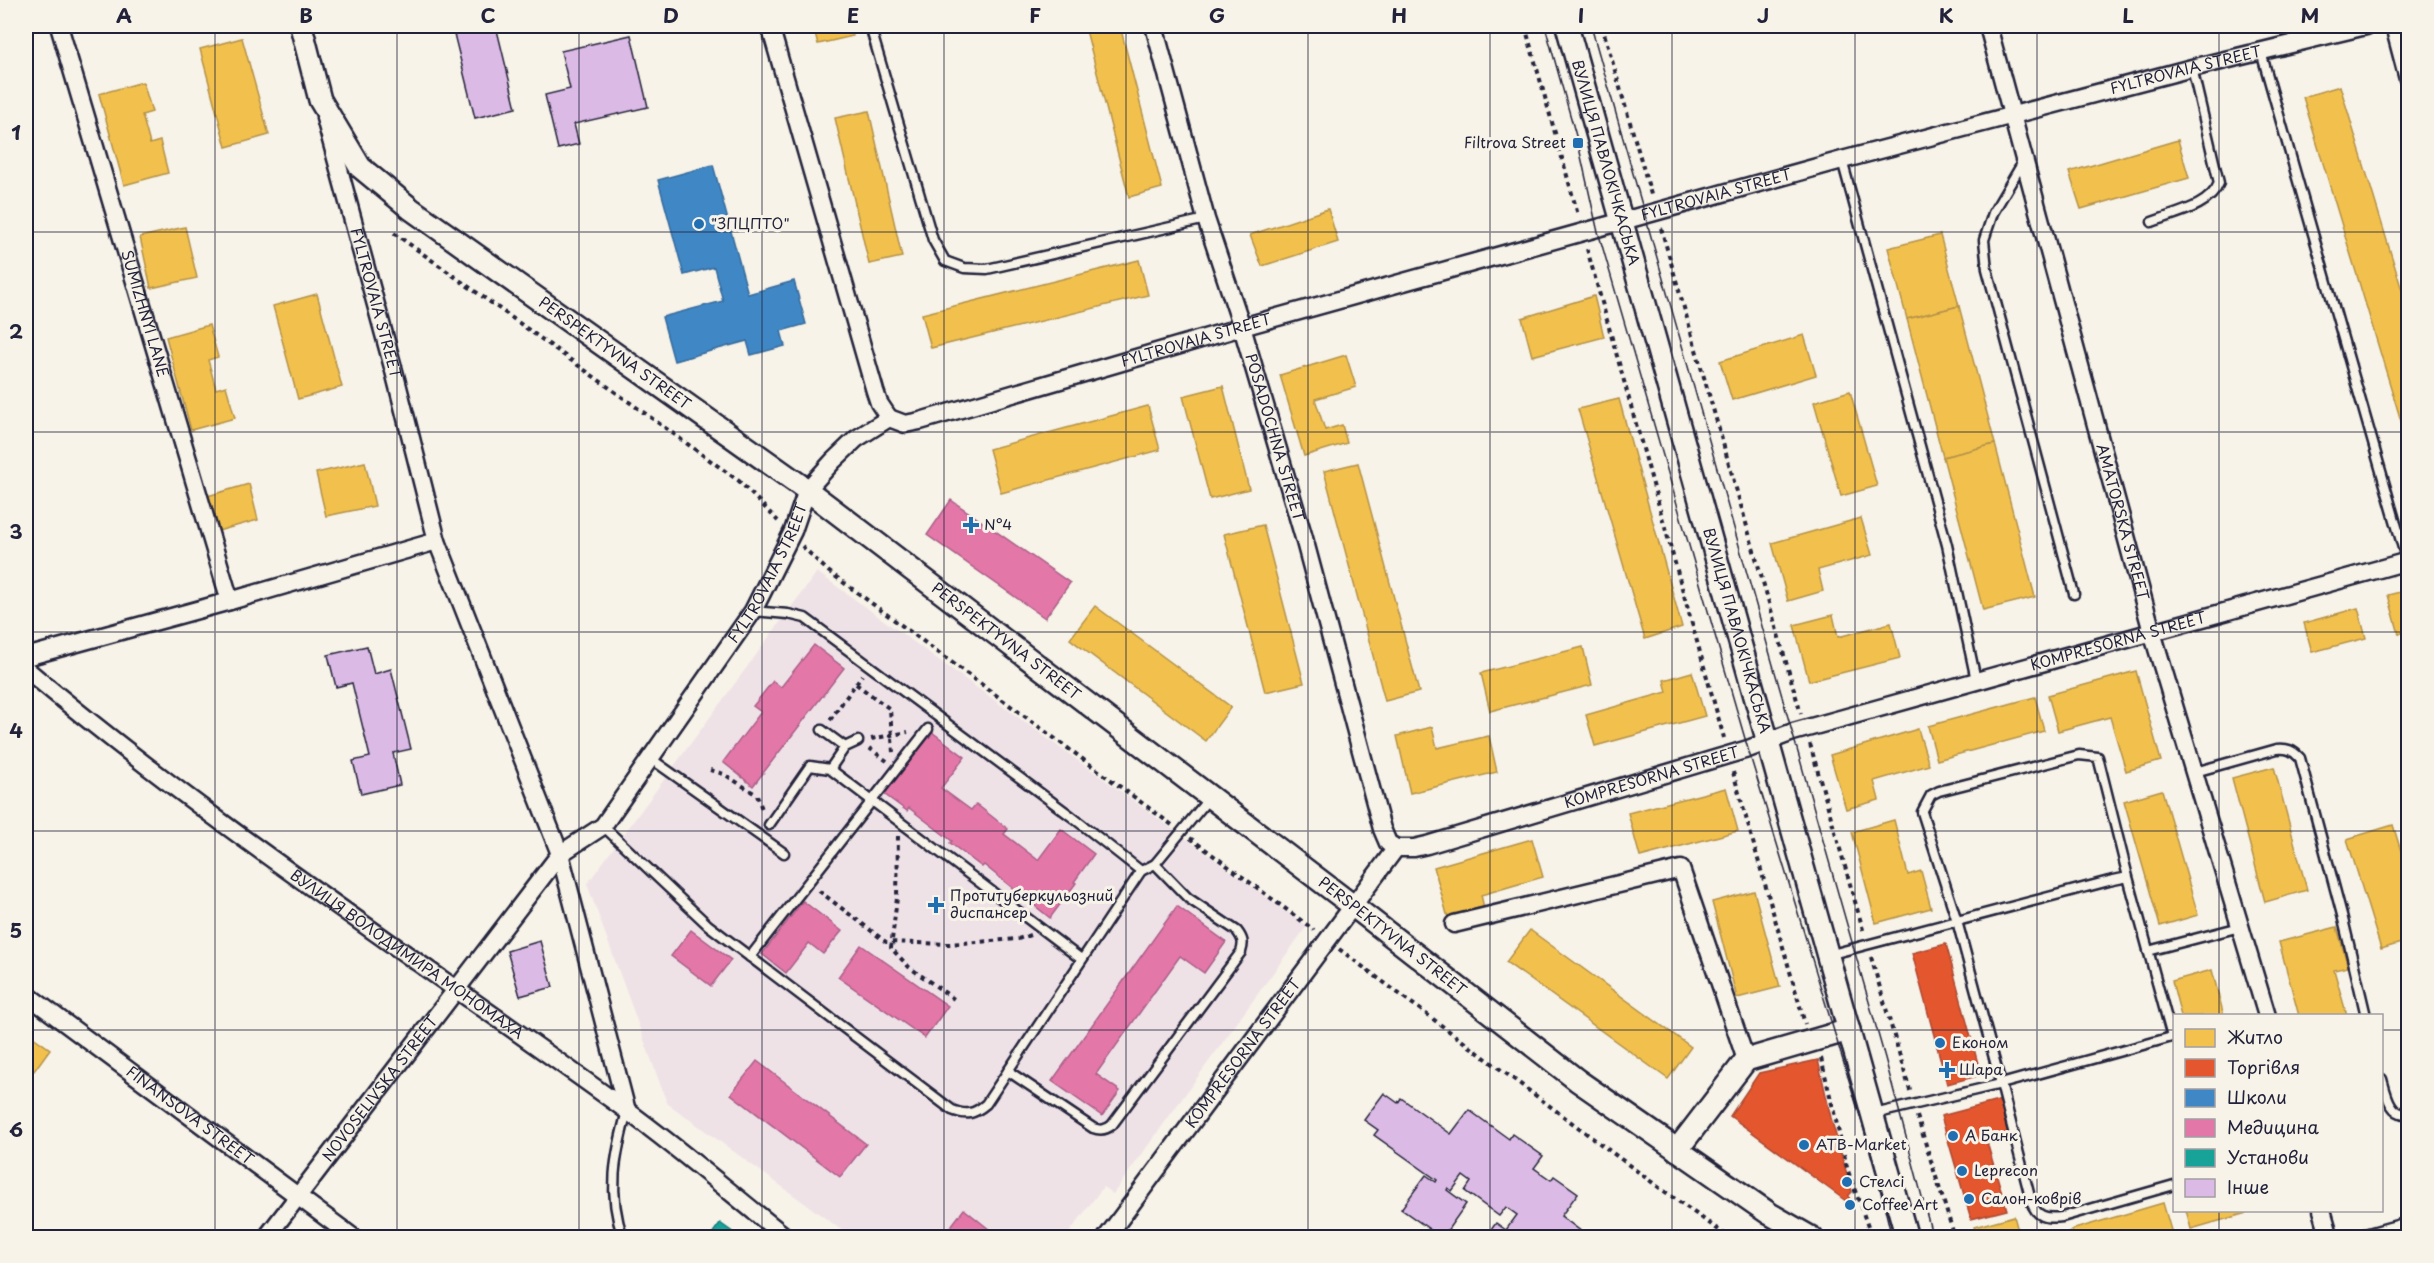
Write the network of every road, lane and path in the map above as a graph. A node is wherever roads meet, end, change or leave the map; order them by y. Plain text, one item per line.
1 (59, 26) edge
2 (301, 26) edge
3 (770, 26) edge
4 (870, 26) edge
5 (1154, 26) edge
6 (1524, 26) edge
7 (1567, 26) edge
8 (1602, 26) edge
9 (1988, 26) edge
10 (2367, 26) edge
11 (2394, 26) edge
12 (2260, 52) junction
13 (2192, 68) junction
14 (2409, 79) edge
15 (320, 100) junction
16 (2012, 117) junction
17 (2025, 159) junction
18 (1842, 160) junction
19 (1656, 212) junction
20 (1206, 219) junction
21 (1622, 221) junction
22 (2152, 222) dead end
23 (1583, 232) junction
24 (394, 233) dead end
25 (1242, 327) junction
26 (1696, 350) dead end
27 (889, 418) junction
28 (807, 490) junction
29 (791, 534) junction
30 (436, 541) junction
31 (2408, 561) edge
32 (2074, 594) dead end
33 (230, 602) junction
34 (753, 611) junction
35 (2152, 632) junction
36 (26, 657) edge
37 (868, 666) junction
38 (26, 669) edge
39 (1976, 680) junction
40 (856, 684) junction
41 (928, 729) joint
42 (822, 730) joint
43 (891, 735) junction
44 (858, 741) junction
45 (1768, 741) junction
46 (845, 747) junction
47 (1728, 754) junction
48 (650, 758) junction
49 (830, 769) junction
50 (2195, 772) junction
51 (1210, 797) junction
52 (872, 801) junction
53 (897, 820) junction
54 (769, 825) dead end
55 (603, 826) junction
56 (1181, 832) junction
57 (1396, 848) junction
58 (784, 853) dead end
59 (560, 854) junction
60 (1155, 864) junction
61 (1141, 871) junction
62 (2128, 878) junction
63 (1352, 905) junction
64 (1957, 921) junction
65 (1454, 924) dead end
66 (2240, 927) junction
67 (1040, 929) junction
68 (1327, 939) junction
69 (891, 942) junction
70 (2148, 951) junction
71 (1828, 955) junction
72 (750, 957) junction
73 (1081, 959) junction
74 (456, 991) junction
75 (26, 994) edge
76 (954, 999) dead end
77 (2266, 1014) edge
78 (2366, 1014) edge
79 (1849, 1030) junction
80 (1814, 1040) junction
81 (2173, 1040) edge
82 (1746, 1060) junction
83 (1008, 1071) junction
84 (2383, 1082) edge
85 (2001, 1084) junction
86 (1910, 1092) dead end
87 (1914, 1105) junction
88 (627, 1111) junction
89 (1874, 1114) junction
90 (2409, 1114) edge
91 (1677, 1150) junction
92 (2173, 1186) edge
93 (297, 1195) junction
94 (2323, 1212) edge
95 (1770, 1214) junction
96 (2409, 1226) edge
97 (266, 1238) edge
98 (354, 1238) edge
99 (623, 1238) edge
100 (787, 1238) edge
101 (1106, 1238) edge
102 (1730, 1238) edge
103 (1796, 1238) edge
104 (1812, 1238) edge
105 (1872, 1238) edge
106 (1908, 1238) edge
107 (1955, 1238) edge
108 (2330, 1238) edge
109 (2365, 1238) edge

1 - 33 street, SUMIZHNYI LANE
2 - 15 street, PERSPEKTYVNA STREET
3 - 27 street
4 - 20 lane
5 - 20 street, POSADOCHNA STREET
6 - 23 path
7 - 21 street, ВУЛИЦЯ ПАВЛОКІЧКАСЬКА
8 - 19 path
9 - 16 street, AMATORSKA STREET
10 - 12 street, FYLTROVAIA STREET
11 - 14 street
12 - 13 street, FYLTROVAIA STREET
12 - 31 lane
13 - 16 street, FYLTROVAIA STREET
13 - 22 lane
15 - 28 street, PERSPEKTYVNA STREET
15 - 30 street, FYLTROVAIA STREET
16 - 17 street, AMATORSKA STREET
16 - 18 street, FYLTROVAIA STREET
17 - 32 lane
17 - 35 street, AMATORSKA STREET
18 - 19 street, FYLTROVAIA STREET
18 - 39 lane
19 - 21 street, FYLTROVAIA STREET
19 - 26 path
20 - 25 street, POSADOCHNA STREET
21 - 23 street, FYLTROVAIA STREET
21 - 45 street, ВУЛИЦЯ ПАВЛОКІЧКАСЬКА
23 - 25 street, FYLTROVAIA STREET
23 - 47 path
24 - 29 path
25 - 27 street, FYLTROVAIA STREET
25 - 57 street, POSADOCHNA STREET
27 - 28 street, FYLTROVAIA STREET
28 - 29 street, FYLTROVAIA STREET
28 - 51 street, PERSPEKTYVNA STREET
29 - 34 street, FYLTROVAIA STREET
29 - 56 path
30 - 33 street
30 - 59 street, FYLTROVAIA STREET
31 - 35 street, KOMPRESORNA STREET
33 - 36 street
34 - 37 lane
34 - 48 street, FYLTROVAIA STREET
35 - 39 street, KOMPRESORNA STREET
35 - 50 street, AMATORSKA STREET
37 - 40 path
37 - 61 lane
38 - 74 street, ВУЛИЦЯ ВОЛОДИМИРА МОНОМАХА
39 - 45 street, KOMPRESORNA STREET
40 - 42 path
40 - 43 path
41 - 43 path
41 - 52 lane
42 - 46 lane
43 - 44 path
43 - 44 path
44 - 46 lane
45 - 47 street, KOMPRESORNA STREET
45 - 71 street, ВУЛИЦЯ ПАВЛОКІЧКАСЬКА
46 - 49 lane
47 - 57 street, KOMPRESORNA STREET
47 - 80 path
48 - 55 street, FYLTROVAIA STREET
48 - 58 lane
49 - 52 lane
49 - 54 lane
50 - 66 street, AMATORSKA STREET
50 - 78 lane
51 - 56 lane
51 - 63 street, PERSPEKTYVNA STREET
52 - 53 lane
52 - 72 lane
53 - 67 lane
53 - 69 path
55 - 59 street, FYLTROVAIA STREET
55 - 72 lane
56 - 60 lane
56 - 68 path
57 - 63 street, KOMPRESORNA STREET
59 - 74 street, NOVOSELIVSKA STREET
59 - 88 street
60 - 61 lane
60 - 83 lane
61 - 73 lane
62 - 64 lane
62 - 64 lane
62 - 70 lane
63 - 68 street, KOMPRESORNA STREET
63 - 91 street, PERSPEKTYVNA STREET
64 - 71 lane
64 - 85 lane
65 - 82 street
66 - 70 lane
66 - 77 street, AMATORSKA STREET
67 - 69 path
67 - 73 lane
68 - 101 street, KOMPRESORNA STREET
68 - 102 path
69 - 76 path
70 - 81 lane
71 - 79 street, ВУЛИЦЯ ПАВЛОКІЧКАСЬКА
72 - 83 lane
73 - 83 lane
74 - 88 street, ВУЛИЦЯ ВОЛОДИМИРА МОНОМАХА
74 - 93 street, NOVOSELIVSKA STREET
75 - 93 street, FINANSOVA STREET
79 - 80 street
79 - 89 street, ВУЛИЦЯ ПАВЛОКІЧКАСЬКА
80 - 82 street
80 - 105 path
81 - 85 lane
82 - 91 street
84 - 90 lane
85 - 87 lane
85 - 92 lane
86 - 87 path
87 - 89 lane
87 - 107 path
88 - 99 lane
88 - 100 street, ВУЛИЦЯ ВОЛОДИМИРА МОНОМАХА
89 - 106 street, ВУЛИЦЯ ПАВЛОКІЧКАСЬКА
91 - 95 street, PERSPEKTYVNA STREET
93 - 97 street, NOVOSELIVSKA STREET
93 - 98 street, FINANSOVA STREET
94 - 108 street
95 - 103 street, PERSPEKTYVNA STREET
95 - 104 street, PERSPEKTYVNA STREET
96 - 109 street

